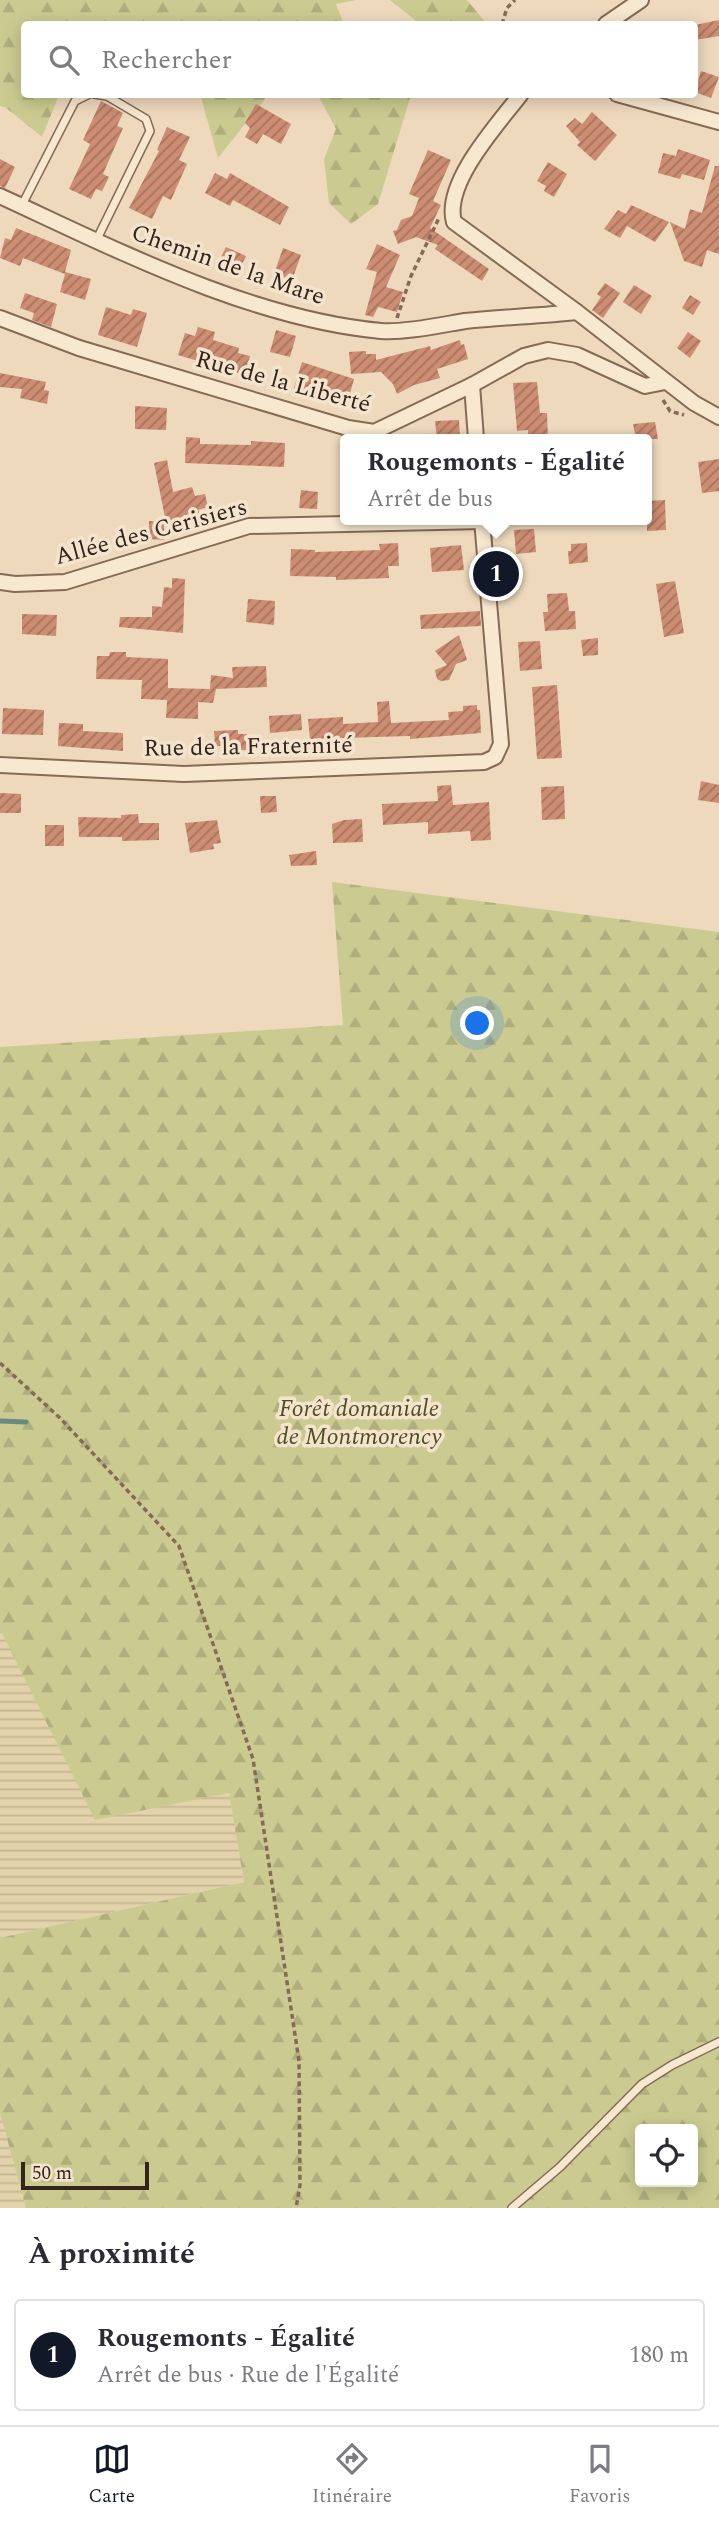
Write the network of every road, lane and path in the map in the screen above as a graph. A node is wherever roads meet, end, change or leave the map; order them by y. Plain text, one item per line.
1 (515, 0) edge
2 (641, 0) edge
3 (503, 21) edge
4 (610, 21) edge
5 (82, 98) edge
6 (110, 98) edge
7 (518, 98) edge
8 (632, 98) edge
9 (719, 122) edge
10 (0, 196) edge
11 (21, 206) junction
12 (451, 211) junction
13 (96, 241) junction
14 (577, 313) junction
15 (0, 318) edge
16 (397, 330) junction
17 (664, 382) junction
18 (472, 384) junction
19 (719, 417) edge
20 (476, 434) edge
21 (340, 524) edge
22 (482, 525) edge
23 (0, 582) edge
24 (0, 765) edge
25 (0, 1363) edge
26 (719, 2042) edge
27 (296, 2208) edge
28 (512, 2208) edge

1 - 3 path
2 - 4 street
5 - 11 lane
6 - 13 lane
7 - 12 street
8 - 9 street
10 - 11 street, Chemin de la Mare
11 - 13 street, Chemin de la Mare
12 - 14 street
12 - 16 path
13 - 16 street, Chemin de la Mare
14 - 16 street, Chemin de la Mare
14 - 17 street
15 - 18 street, Rue de la Liberté
17 - 18 street, Rue de la Liberté
17 - 19 street
18 - 20 street
21 - 23 street, Allée des Cerisiers
22 - 24 street, Rue de la Fraternité
25 - 27 path
26 - 28 lane

